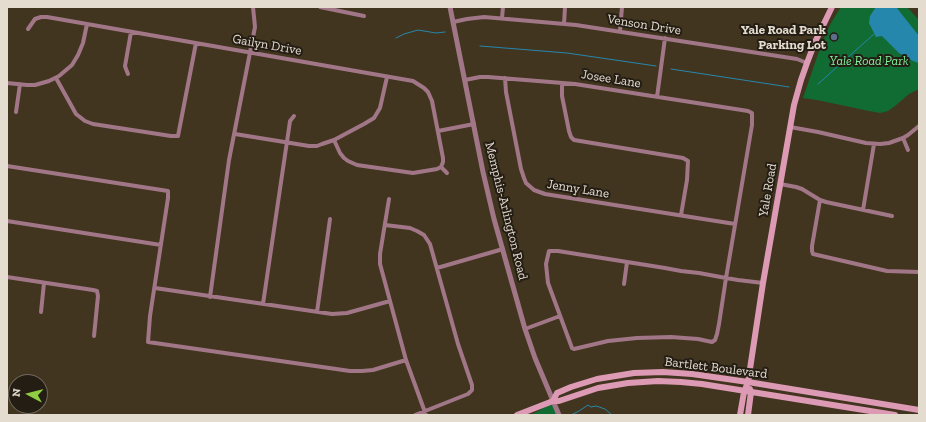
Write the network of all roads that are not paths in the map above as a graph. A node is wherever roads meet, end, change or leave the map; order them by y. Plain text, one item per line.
1 (253, 7) edge
2 (320, 7) edge
3 (450, 7) edge
4 (503, 7) edge
5 (565, 7) edge
6 (622, 7) edge
7 (832, 7) edge
8 (364, 16) dead end
9 (502, 18) junction
10 (453, 22) junction
11 (87, 24) junction
12 (564, 24) junction
13 (28, 28) dead end
14 (620, 31) junction
15 (131, 32) junction
16 (666, 38) junction
17 (196, 43) junction
18 (249, 52) junction
19 (807, 63) junction
20 (128, 74) dead end
21 (387, 77) junction
22 (56, 78) junction
23 (505, 78) junction
24 (465, 80) junction
25 (7, 83) edge
26 (562, 83) junction
27 (20, 84) junction
28 (657, 96) junction
29 (16, 112) dead end
30 (294, 116) dead end
31 (474, 124) junction
32 (919, 126) edge
33 (790, 128) junction
34 (438, 131) junction
35 (234, 134) junction
36 (903, 138) junction
37 (334, 140) junction
38 (287, 142) junction
39 (874, 144) junction
40 (908, 150) dead end
41 (7, 166) edge
42 (441, 167) junction
43 (447, 172) dead end
44 (780, 184) junction
45 (389, 199) dead end
46 (820, 200) junction
47 (863, 210) junction
48 (681, 215) junction
49 (892, 216) dead end
50 (330, 219) dead end
51 (7, 221) edge
52 (735, 224) junction
53 (385, 225) junction
54 (161, 245) junction
55 (503, 249) junction
56 (627, 262) junction
57 (438, 268) junction
58 (919, 272) edge
59 (7, 277) edge
60 (726, 278) junction
61 (44, 283) junction
62 (763, 283) junction
63 (624, 284) dead end
64 (155, 288) junction
65 (210, 297) junction
66 (390, 301) junction
67 (263, 304) junction
68 (41, 312) dead end
69 (317, 312) junction
70 (560, 316) junction
71 (525, 329) junction
72 (94, 336) dead end
73 (406, 360) junction
74 (646, 372) junction
75 (646, 381) junction
76 (748, 382) junction
77 (744, 392) junction
78 (752, 392) junction
79 (827, 395) junction
80 (553, 401) junction
81 (826, 404) junction
82 (887, 405) junction
83 (919, 410) edge
84 (425, 413) edge
85 (886, 414) edge
86 (415, 415) edge
87 (517, 415) edge
88 (559, 415) edge
89 (740, 415) edge
90 (748, 415) edge
91 (895, 415) edge

1 - 18 street
2 - 8 street
3 - 10 street, Memphis-Arlington Road
4 - 9 street
5 - 12 street
6 - 14 street
7 - 19 main road, Yale Road
9 - 10 street, Venson Drive
9 - 12 street, Venson Drive
10 - 24 street, Memphis-Arlington Road
11 - 13 street, Gailyn Drive
11 - 15 street, Gailyn Drive
11 - 22 street
12 - 14 street, Venson Drive
14 - 16 street, Venson Drive
15 - 17 street, Gailyn Drive
15 - 20 street
16 - 19 street, Venson Drive
16 - 28 street
17 - 18 street, Gailyn Drive
17 - 22 street
18 - 21 street, Gailyn Drive
18 - 35 street
19 - 33 main road, Yale Road
21 - 34 street, Gailyn Drive
21 - 37 street
22 - 27 street
23 - 24 street, Josee Lane
23 - 26 street, Josee Lane
23 - 48 street, Jenny Lane
24 - 31 street, Memphis-Arlington Road
25 - 27 street
26 - 28 street, Josee Lane
26 - 48 street
27 - 29 street
28 - 52 street, Josee Lane
30 - 38 street
31 - 34 street
31 - 55 street, Memphis-Arlington Road
32 - 36 street
33 - 39 street
33 - 44 main road, Yale Road
34 - 42 street, Gailyn Drive
35 - 38 street
35 - 65 street
36 - 39 street
36 - 40 street
37 - 38 street
37 - 42 street
38 - 67 street
39 - 47 street
41 - 54 street
42 - 43 street
44 - 46 street
44 - 62 main road, Yale Road
45 - 53 street
46 - 47 street
46 - 58 street
47 - 49 street
48 - 52 street, Jenny Lane
50 - 69 street
51 - 54 street
52 - 60 street
53 - 57 street
53 - 66 street
54 - 64 street
55 - 57 street
55 - 71 street, Memphis-Arlington Road
56 - 60 street
56 - 63 street
56 - 70 street
57 - 84 street
59 - 61 street
60 - 62 street
60 - 70 street
61 - 68 street
61 - 72 street
62 - 76 main road, Yale Road
64 - 65 street
64 - 73 street
65 - 67 street
66 - 69 street
66 - 73 street
67 - 69 street
70 - 71 street
71 - 80 street, Memphis-Arlington Road
73 - 84 street
74 - 75 main road
74 - 76 main road, Bartlett Boulevard
74 - 80 main road, Bartlett Boulevard
75 - 77 main road, Bartlett Boulevard
75 - 80 main road, Bartlett Boulevard
76 - 77 main road, Yale Road
76 - 78 main road
76 - 79 main road, Bartlett Boulevard
77 - 78 main road, Bartlett Boulevard
77 - 89 main road, Yale Road
78 - 81 main road, Bartlett Boulevard
78 - 90 main road
79 - 81 main road
79 - 82 main road, Bartlett Boulevard
80 - 87 main road
80 - 88 street, Memphis-Arlington Road
81 - 85 main road, Bartlett Boulevard
82 - 83 main road, Bartlett Boulevard
82 - 85 street
84 - 86 street
85 - 91 main road, Bartlett Boulevard

